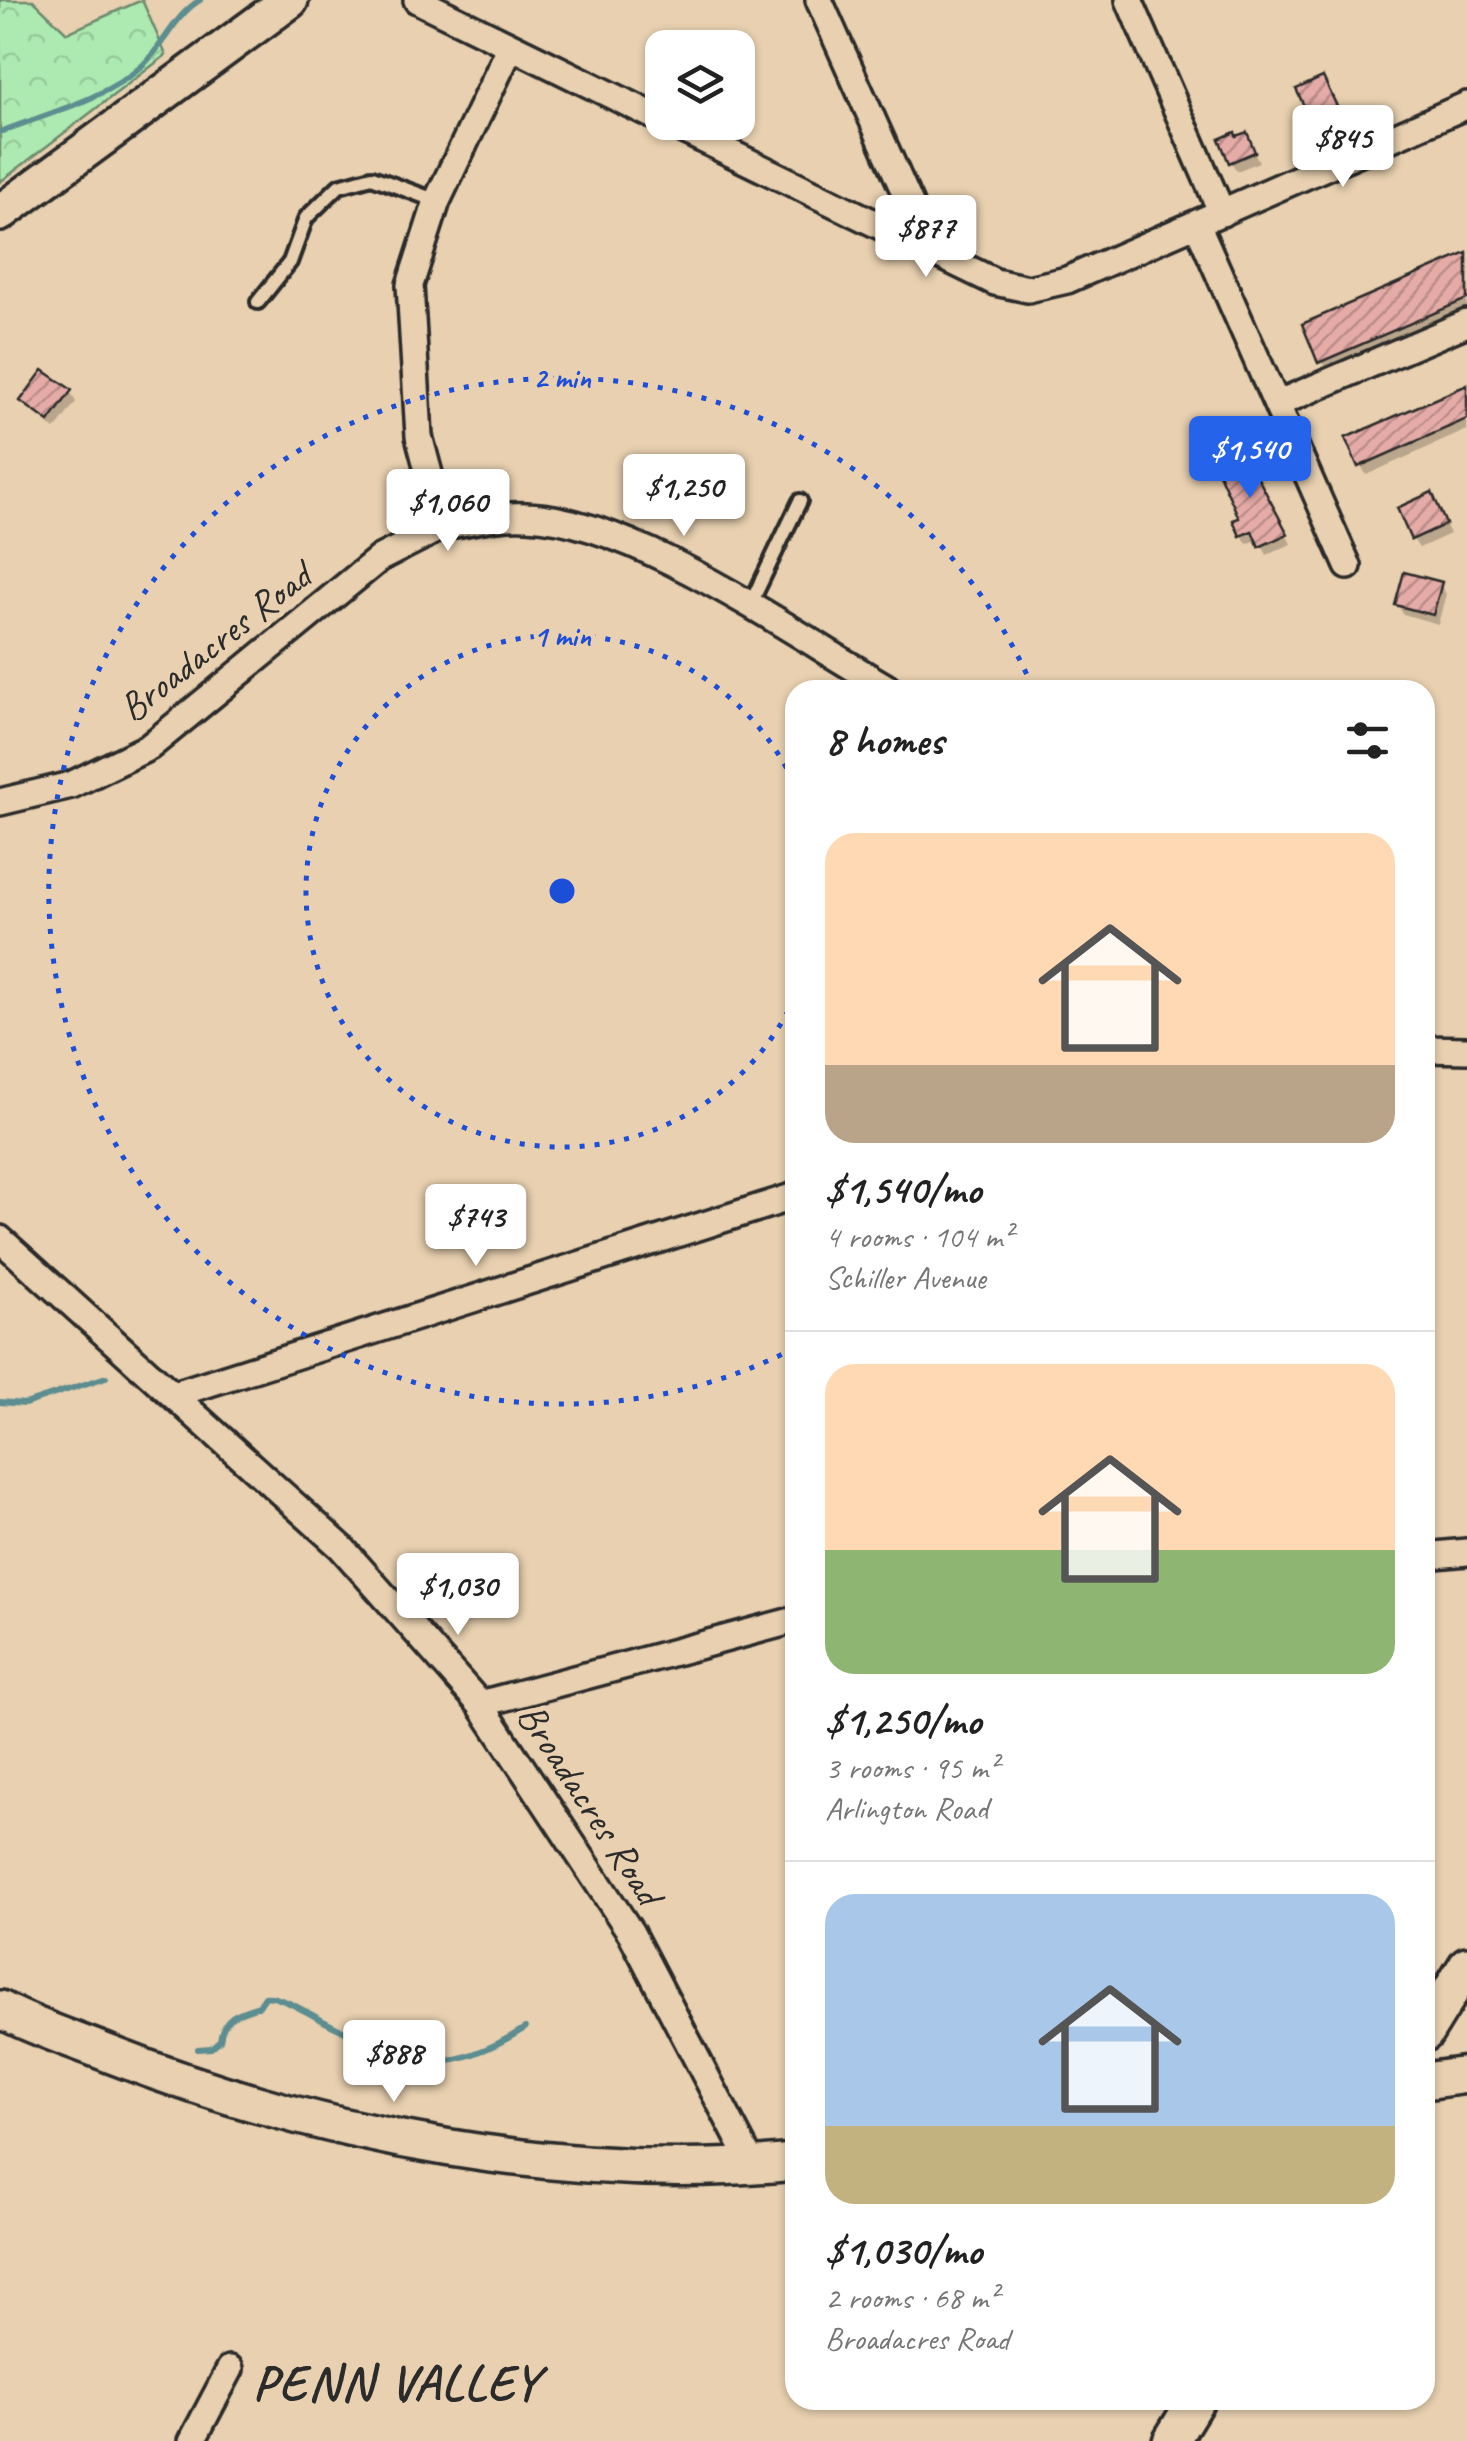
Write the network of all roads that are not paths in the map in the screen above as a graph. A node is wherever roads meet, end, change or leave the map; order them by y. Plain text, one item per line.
1 (290, 0) edge
2 (416, 0) edge
3 (819, 0) edge
4 (1129, 0) edge
5 (511, 46) junction
6 (1467, 106) edge
7 (645, 113) edge
8 (701, 140) edge
9 (437, 201) junction
10 (0, 213) edge
11 (1222, 213) junction
12 (1197, 224) junction
13 (916, 246) junction
14 (258, 302) dead end
15 (1467, 323) edge
16 (1279, 404) junction
17 (800, 501) dead end
18 (443, 526) junction
19 (1348, 566) dead end
20 (749, 608) junction
21 (874, 680) edge
22 (0, 802) edge
23 (1435, 1049) edge
24 (1467, 1050) edge
25 (785, 1199) edge
26 (0, 1239) edge
27 (174, 1394) junction
28 (1467, 1552) edge
29 (1435, 1555) edge
30 (785, 1623) edge
31 (480, 1704) junction
32 (1467, 1965) edge
33 (0, 2009) edge
34 (1435, 2017) edge
35 (1467, 2075) edge
36 (1435, 2080) edge
37 (785, 2163) edge
38 (753, 2166) junction
39 (230, 2370) dead end
40 (1190, 2410) edge
41 (192, 2441) edge
42 (1171, 2441) edge

1 - 10 street
2 - 5 street
3 - 13 street
4 - 11 street
5 - 7 street
5 - 9 street
6 - 11 street
8 - 13 street
9 - 14 lane
9 - 18 street
11 - 12 street
12 - 13 street
12 - 16 street
15 - 16 street
16 - 19 street
17 - 20 lane
18 - 20 street, Broadacres Road
18 - 22 street, Broadacres Road
20 - 21 street, Broadacres Road
23 - 24 street
25 - 27 street
26 - 27 street, Broadacres Road
27 - 31 street, Broadacres Road
28 - 29 street
30 - 31 street
31 - 38 street, Broadacres Road
32 - 34 street
33 - 38 street
35 - 36 street
37 - 38 street
39 - 41 street
40 - 42 street

